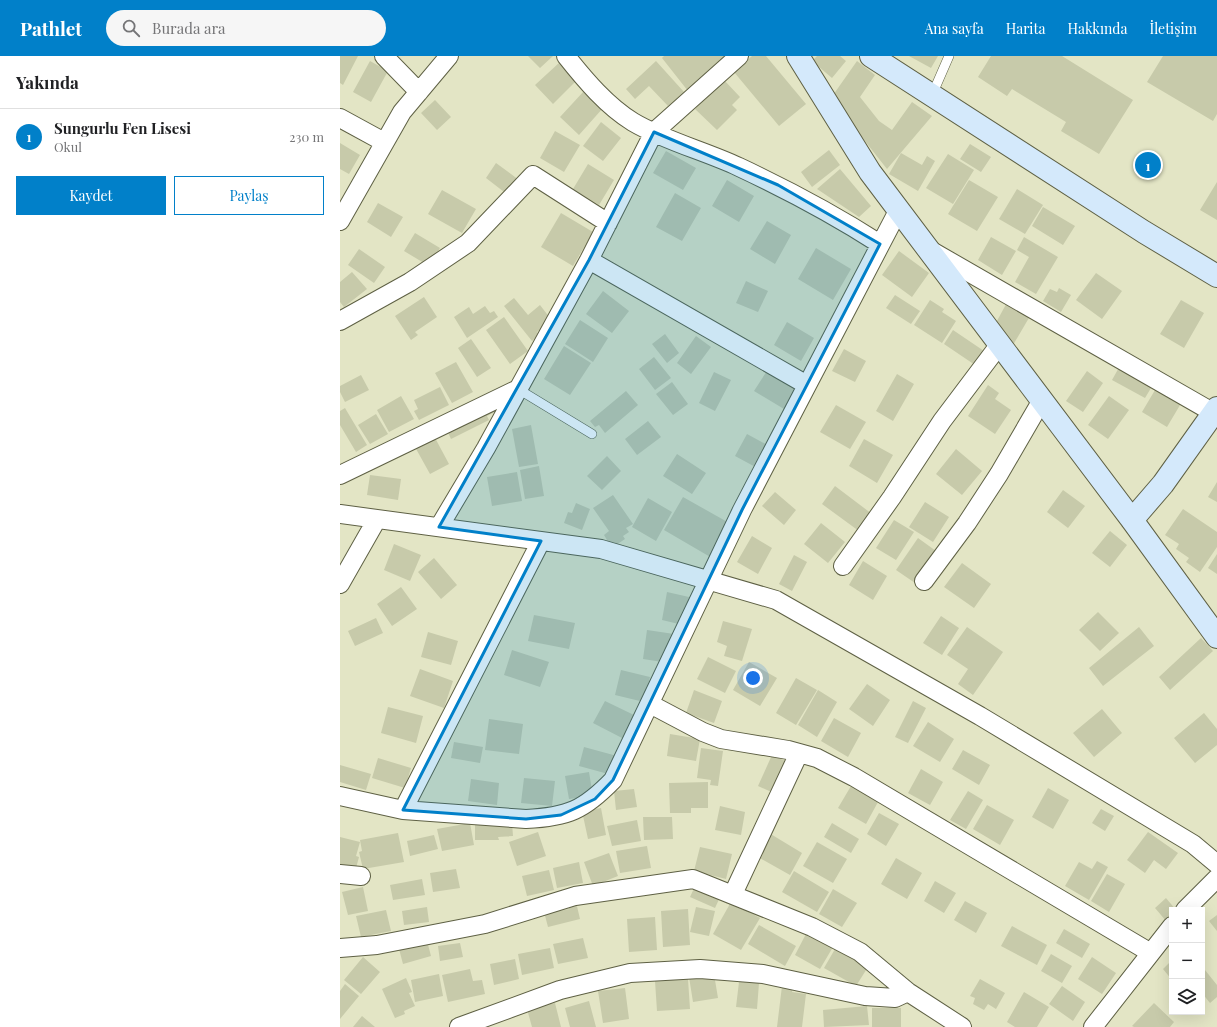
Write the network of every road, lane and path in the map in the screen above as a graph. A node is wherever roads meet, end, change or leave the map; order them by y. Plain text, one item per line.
1 (384, 56) edge
2 (449, 56) edge
3 (566, 56) edge
4 (739, 56) edge
5 (798, 56) edge
6 (871, 56) edge
7 (949, 56) edge
8 (419, 92) junction
9 (932, 95) junction
10 (340, 118) edge
11 (654, 132) junction
12 (384, 142) junction
13 (899, 210) junction
14 (340, 221) edge
15 (608, 223) junction
16 (880, 244) junction
17 (928, 248) junction
18 (589, 260) junction
19 (1217, 276) edge
20 (340, 321) edge
21 (1000, 344) junction
22 (807, 385) junction
23 (518, 389) junction
24 (1042, 400) junction
25 (1216, 412) edge
26 (592, 434) dead end
27 (340, 476) edge
28 (340, 514) edge
29 (377, 519) junction
30 (1132, 520) junction
31 (439, 527) junction
32 (541, 541) junction
33 (843, 566) dead end
34 (710, 580) junction
35 (924, 582) dead end
36 (340, 584) edge
37 (1217, 637) edge
38 (650, 704) junction
39 (799, 753) junction
40 (340, 796) edge
41 (403, 810) junction
42 (1217, 864) edge
43 (340, 874) edge
44 (361, 876) dead end
45 (1217, 878) edge
46 (732, 894) junction
47 (1188, 907) edge
48 (1169, 930) edge
49 (340, 948) edge
50 (1151, 953) junction
51 (908, 992) junction
52 (460, 1027) edge
53 (962, 1027) edge
54 (1093, 1027) edge

1 - 8 street
2 - 8 street
3 - 11 street
4 - 11 street
5 - 13 main road
6 - 9 main road
7 - 9 lane
8 - 12 street
9 - 19 main road
10 - 12 street
11 - 15 street
11 - 16 street
12 - 14 street
13 - 16 street
13 - 17 main road
15 - 18 street
15 - 20 street
16 - 22 street
17 - 21 main road
17 - 25 street
18 - 22 street
18 - 23 street
21 - 24 main road
21 - 33 street
22 - 34 street
23 - 26 lane
23 - 27 street
23 - 31 street
24 - 30 main road
24 - 35 street
25 - 30 main road
28 - 29 street
29 - 31 street
29 - 36 street
30 - 37 main road
31 - 32 street
32 - 34 street
32 - 41 street
34 - 38 street
34 - 42 street
38 - 39 street
38 - 41 street
39 - 46 street
39 - 50 street
40 - 41 street
43 - 44 street
45 - 47 street
46 - 49 street
46 - 51 street
48 - 50 street
50 - 54 street
51 - 52 street
51 - 53 street

